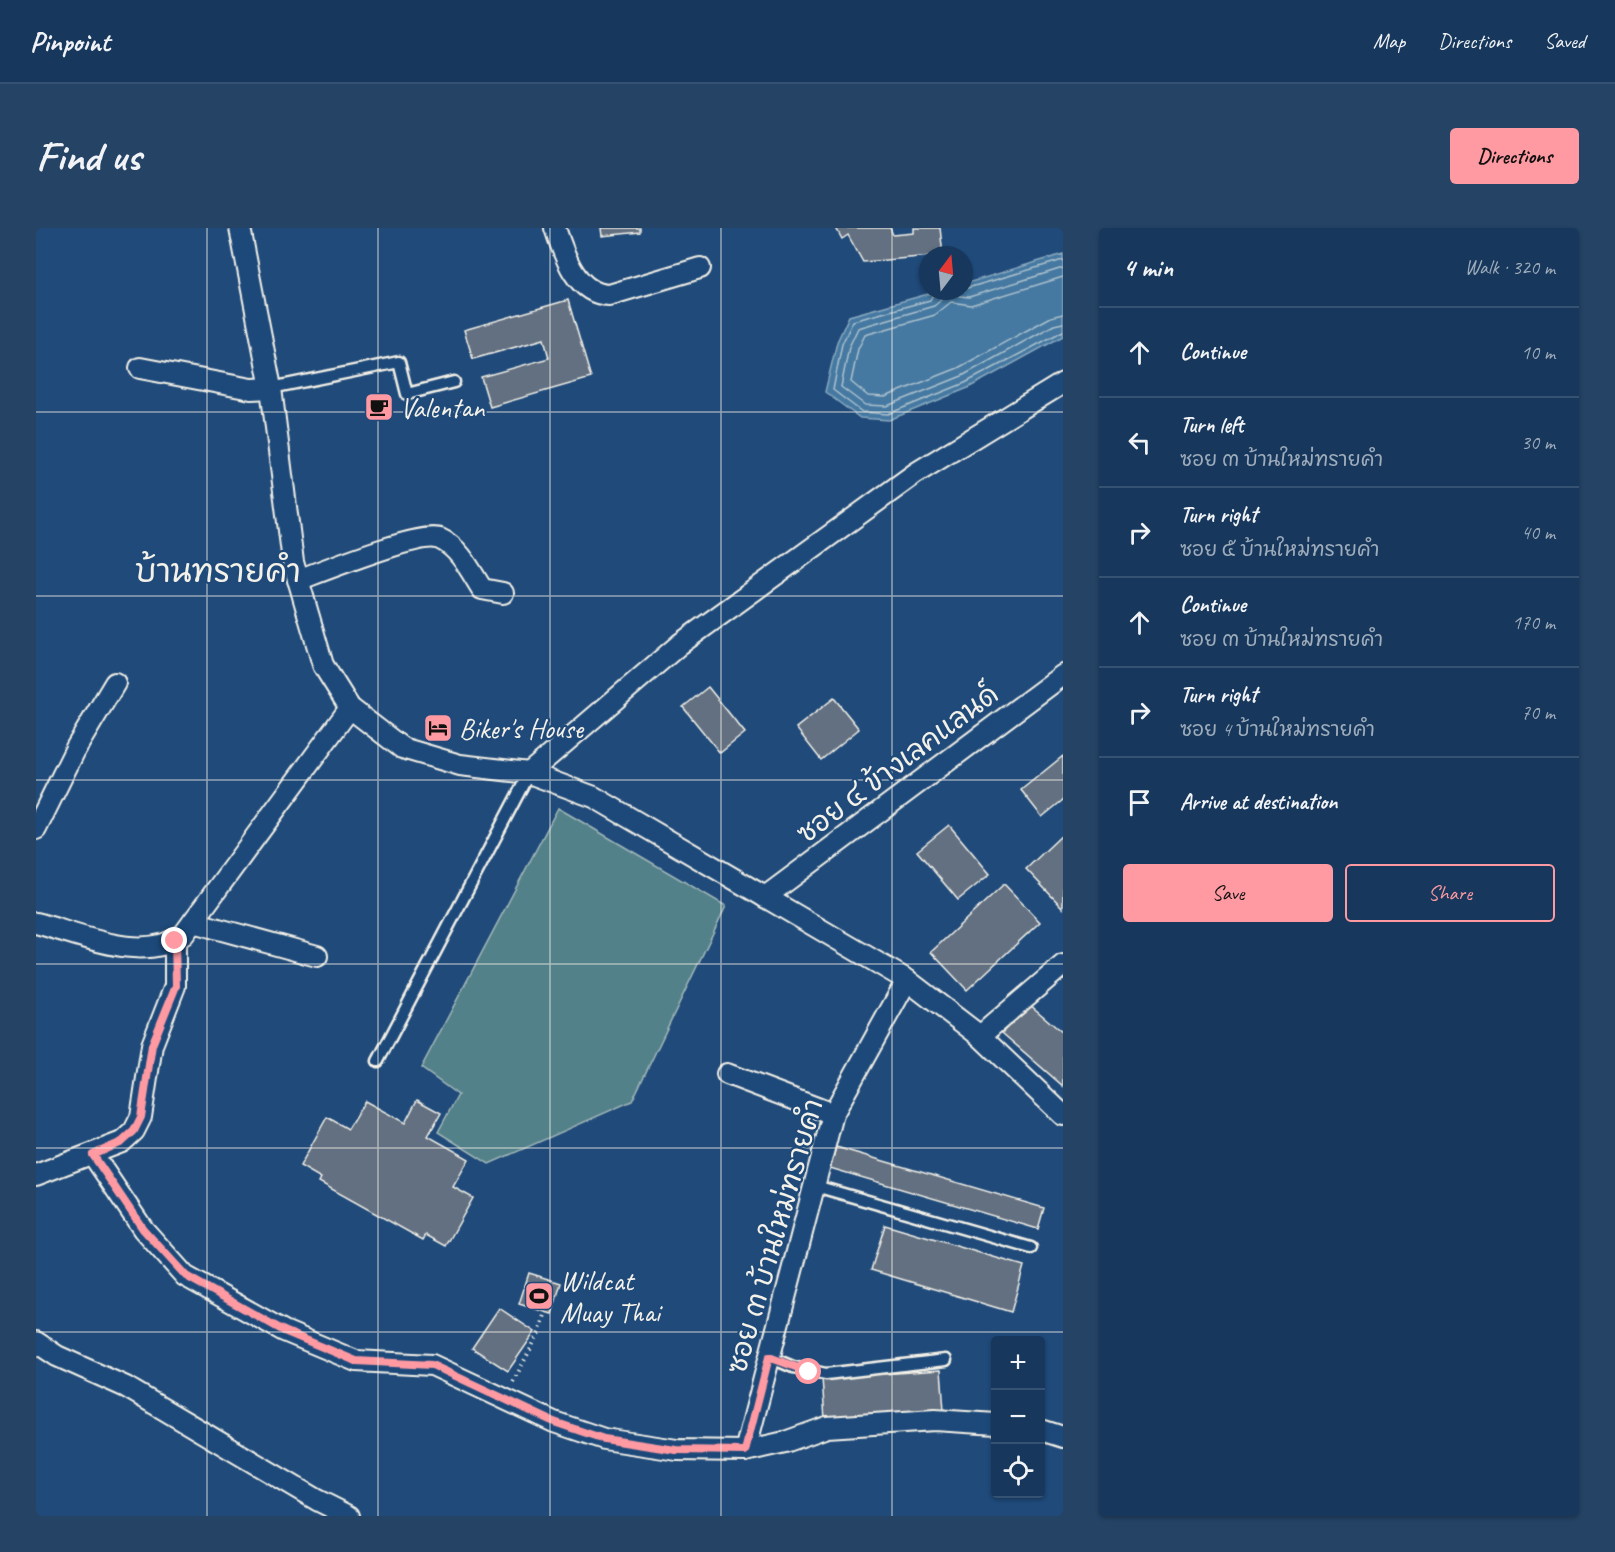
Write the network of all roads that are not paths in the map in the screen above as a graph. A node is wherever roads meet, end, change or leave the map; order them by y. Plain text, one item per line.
1 (240, 228) edge
2 (555, 228) edge
3 (700, 268) dead end
4 (140, 368) dead end
5 (454, 382) dead end
6 (1063, 383) edge
7 (271, 388) junction
8 (298, 580) junction
9 (502, 593) dead end
10 (1063, 675) edge
11 (115, 683) dead end
12 (350, 708) junction
13 (529, 773) junction
14 (36, 829) edge
15 (765, 897) junction
16 (193, 922) junction
17 (36, 923) edge
18 (175, 941) junction
19 (317, 956) dead end
20 (1063, 965) edge
21 (907, 980) junction
22 (980, 1036) junction
23 (378, 1061) dead end
24 (727, 1074) dead end
25 (833, 1114) junction
26 (1063, 1114) edge
27 (93, 1155) junction
28 (36, 1175) edge
29 (812, 1185) junction
30 (1031, 1248) dead end
31 (36, 1342) edge
32 (769, 1357) junction
33 (946, 1360) dead end
34 (991, 1424) edge
35 (1045, 1431) edge
36 (1063, 1437) edge
37 (745, 1451) junction
38 (349, 1516) edge

1 - 7 street
2 - 3 street
4 - 7 street
5 - 7 lane
6 - 13 street
7 - 8 street
8 - 9 street
8 - 12 street
10 - 15 street, ซอย ๔ ข้างเลคแลนด์
11 - 14 street
12 - 13 street
12 - 16 street
13 - 15 street
13 - 23 lane
15 - 21 street
16 - 18 street
16 - 19 street
17 - 18 street
18 - 27 street
20 - 22 street
21 - 22 street
21 - 25 street, ซอย ๓ บ้านใหม่ทรายคำ
22 - 26 street
24 - 25 street
25 - 29 street, ซอย ๓ บ้านใหม่ทรายคำ
27 - 28 street
27 - 37 street
29 - 30 lane
29 - 32 street, ซอย ๓ บ้านใหม่ทรายคำ
31 - 38 street
32 - 33 lane
32 - 37 street, ซอย ๓ บ้านใหม่ทรายคำ
34 - 37 street
35 - 36 street

